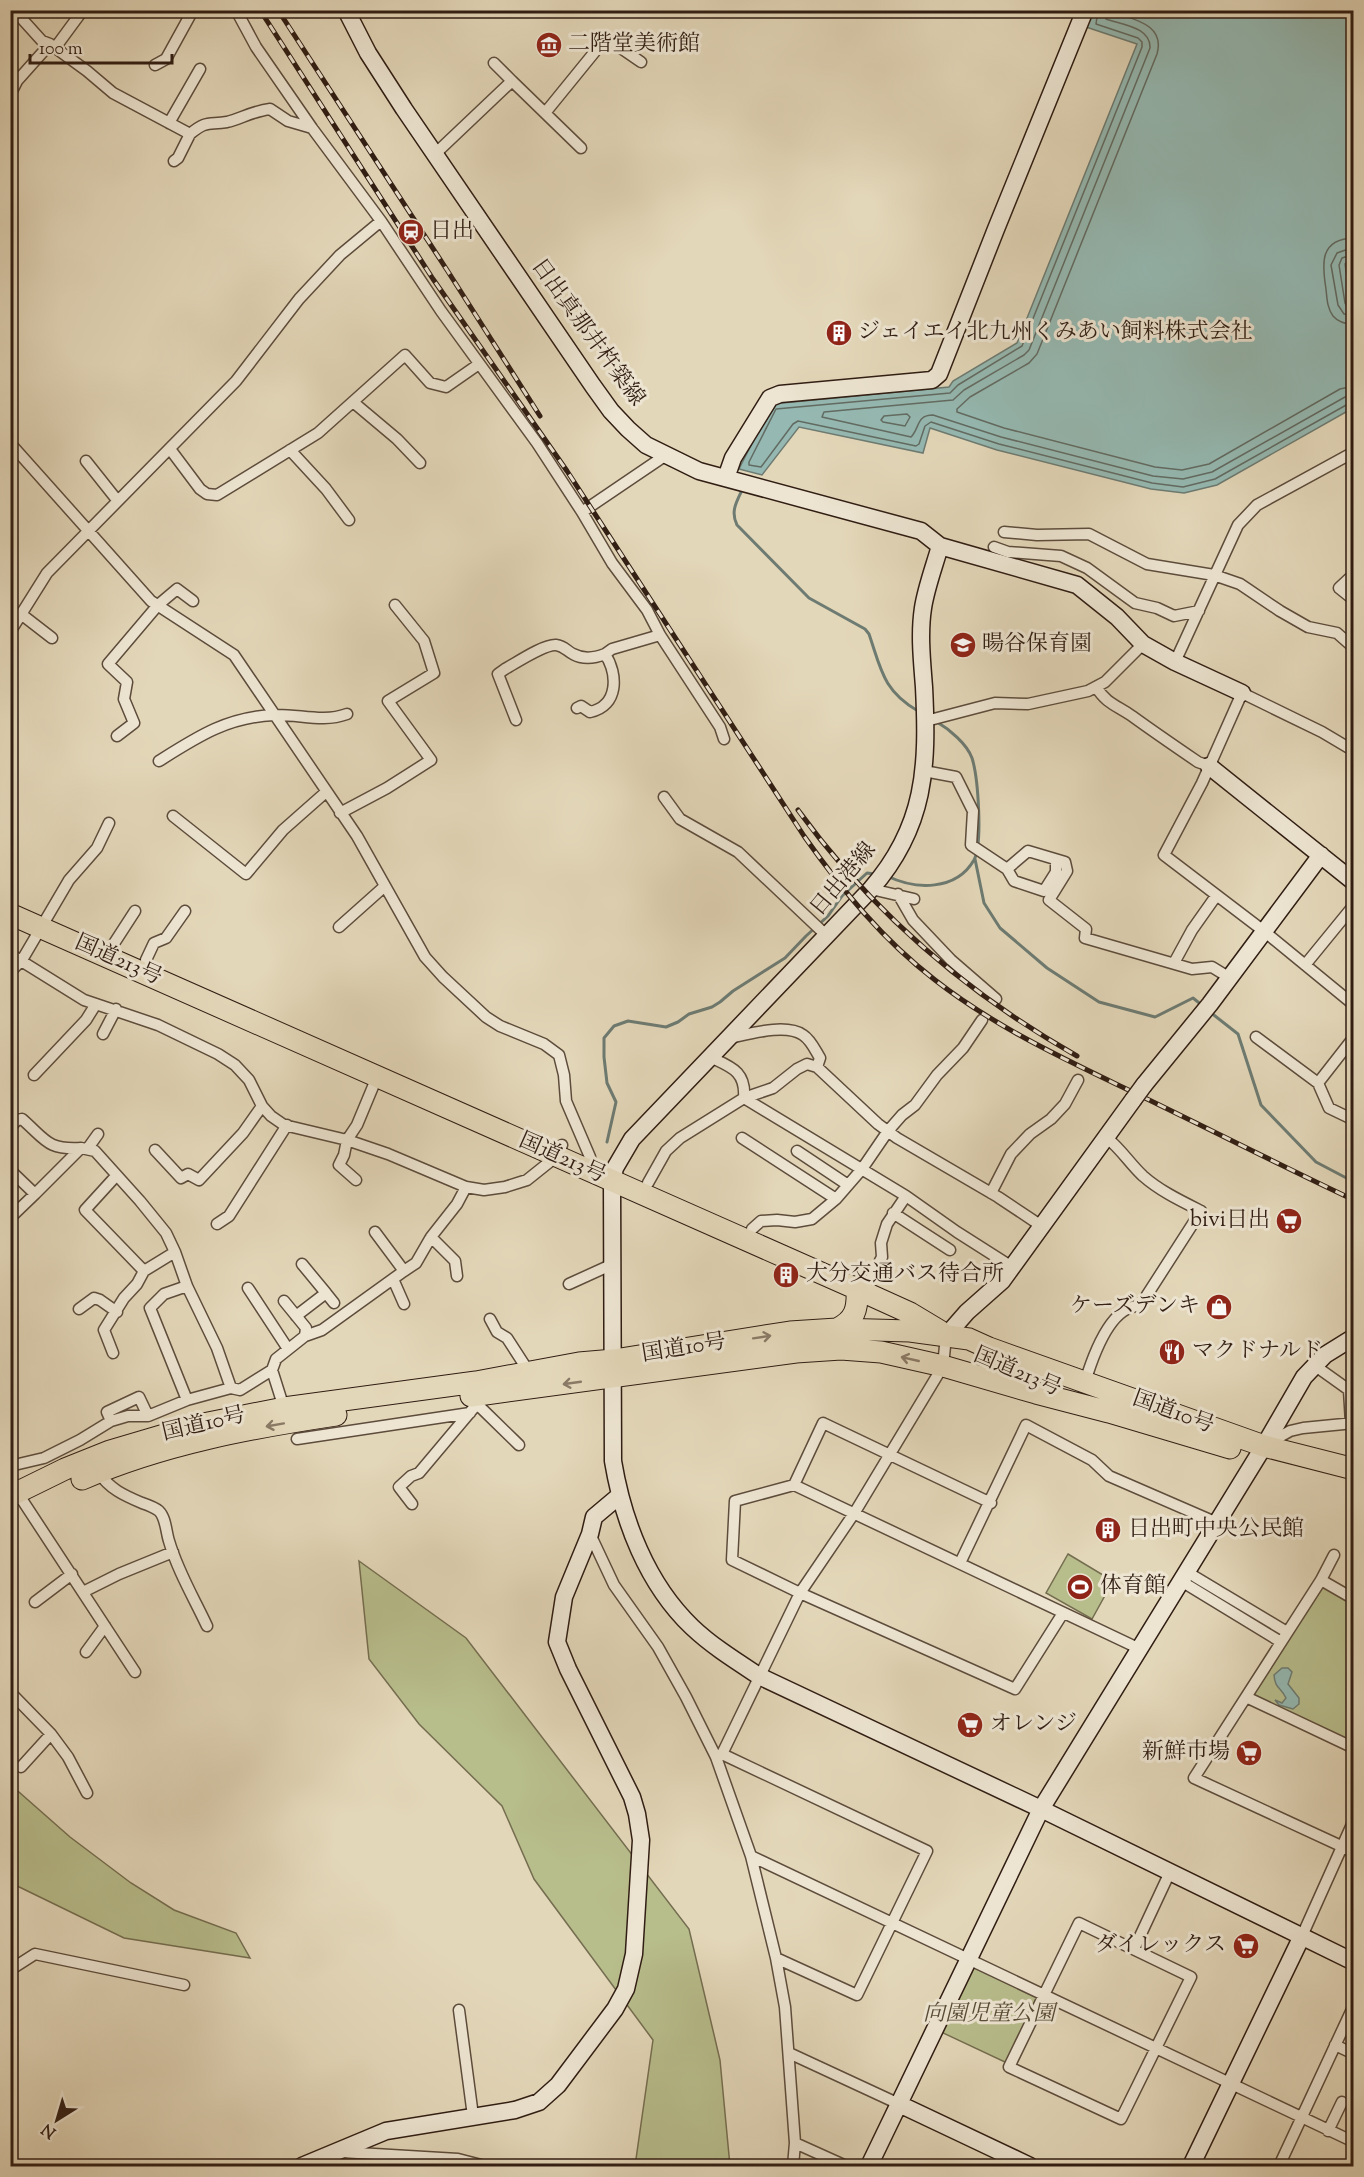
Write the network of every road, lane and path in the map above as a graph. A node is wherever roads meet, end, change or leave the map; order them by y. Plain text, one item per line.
1 (14, 10) edge
2 (83, 10) edge
3 (193, 10) edge
4 (236, 10) edge
5 (346, 10) edge
6 (1082, 18) edge
7 (52, 46) junction
8 (641, 62) dead end
9 (494, 63) dead end
10 (155, 65) dead end
11 (200, 69) dead end
12 (512, 81) junction
13 (10, 95) edge
14 (545, 113) junction
15 (169, 123) junction
16 (312, 128) junction
17 (190, 134) junction
18 (581, 148) dead end
19 (435, 154) junction
20 (174, 161) dead end
21 (381, 221) junction
22 (479, 364) junction
23 (353, 402) junction
24 (10, 443) edge
25 (170, 449) junction
26 (290, 450) junction
27 (1353, 452) edge
28 (666, 455) junction
29 (86, 461) dead end
30 (420, 463) dead end
31 (726, 478) junction
32 (117, 500) junction
33 (582, 512) junction
34 (349, 520) dead end
35 (88, 531) junction
36 (1004, 532) dead end
37 (940, 546) junction
38 (994, 547) dead end
39 (1353, 574) edge
40 (1214, 575) junction
41 (1353, 600) edge
42 (193, 601) dead end
43 (158, 605) junction
44 (395, 605) dead end
45 (23, 611) junction
46 (1199, 611) junction
47 (10, 632) edge
48 (53, 635) dead end
49 (660, 635) junction
50 (1143, 644) junction
51 (1353, 648) edge
52 (605, 654) junction
53 (1175, 662) junction
54 (1096, 687) junction
55 (1242, 693) junction
56 (577, 708) dead end
57 (347, 714) dead end
58 (274, 716) junction
59 (926, 719) junction
60 (516, 720) dead end
61 (117, 736) dead end
62 (724, 739) dead end
63 (1353, 751) edge
64 (159, 761) dead end
65 (1209, 766) junction
66 (924, 771) junction
67 (326, 792) junction
68 (664, 797) dead end
69 (340, 813) junction
70 (173, 816) dead end
71 (109, 823) dead end
72 (1321, 855) junction
73 (1056, 863) dead end
74 (1007, 869) junction
75 (1353, 882) edge
76 (385, 886) junction
77 (871, 889) junction
78 (898, 894) junction
79 (1216, 896) junction
80 (914, 899) dead end
81 (10, 900) edge
82 (1353, 904) edge
83 (135, 911) dead end
84 (185, 911) dead end
85 (10, 914) edge
86 (44, 922) junction
87 (339, 927) dead end
88 (1264, 932) junction
89 (826, 936) junction
90 (113, 945) junction
91 (10, 954) edge
92 (22, 960) junction
93 (146, 960) junction
94 (1174, 963) junction
95 (1305, 964) junction
96 (10, 972) edge
97 (1230, 978) junction
98 (996, 999) dead end
99 (96, 1004) junction
100 (1353, 1005) edge
101 (116, 1009) junction
102 (982, 1020) dead end
103 (103, 1034) dead end
104 (1256, 1037) dead end
105 (1353, 1037) edge
106 (727, 1038) junction
107 (710, 1057) junction
108 (817, 1067) junction
109 (34, 1075) dead end
110 (377, 1077) junction
111 (1078, 1080) dead end
112 (1318, 1083) junction
113 (744, 1098) junction
114 (262, 1106) junction
115 (1353, 1120) edge
116 (287, 1125) junction
117 (10, 1128) edge
118 (888, 1131) junction
119 (98, 1134) dead end
120 (742, 1138) dead end
121 (1107, 1138) junction
122 (346, 1140) junction
123 (85, 1148) junction
124 (155, 1150) dead end
125 (560, 1150) junction
126 (797, 1151) dead end
127 (590, 1157) junction
128 (862, 1169) junction
129 (10, 1170) edge
130 (613, 1174) junction
131 (117, 1176) junction
132 (356, 1180) dead end
133 (648, 1183) junction
134 (848, 1185) junction
135 (466, 1187) junction
136 (991, 1193) junction
137 (35, 1194) junction
138 (906, 1196) junction
139 (836, 1199) junction
140 (893, 1213) junction
141 (10, 1218) edge
142 (217, 1224) dead end
143 (1043, 1227) junction
144 (752, 1229) junction
145 (375, 1232) dead end
146 (431, 1238) junction
147 (950, 1250) dead end
148 (176, 1252) junction
149 (302, 1264) dead end
150 (613, 1264) junction
151 (1012, 1267) junction
152 (144, 1271) junction
153 (404, 1271) junction
154 (457, 1276) dead end
155 (393, 1279) junction
156 (569, 1284) dead end
157 (187, 1286) junction
158 (863, 1286) junction
159 (248, 1288) dead end
160 (326, 1293) junction
161 (284, 1301) dead end
162 (334, 1303) dead end
163 (404, 1304) dead end
164 (80, 1309) dead end
165 (117, 1312) junction
166 (296, 1316) junction
167 (490, 1319) dead end
168 (837, 1329) junction
169 (951, 1330) junction
170 (305, 1335) junction
171 (1353, 1337) edge
172 (288, 1349) junction
173 (113, 1353) dead end
174 (1314, 1365) junction
175 (944, 1366) junction
176 (614, 1368) junction
177 (273, 1370) junction
178 (529, 1372) junction
179 (1084, 1382) junction
180 (231, 1388) junction
181 (187, 1400) junction
182 (473, 1404) junction
183 (284, 1408) junction
184 (1109, 1412) junction
185 (148, 1416) junction
186 (111, 1421) junction
187 (1352, 1423) edge
188 (297, 1439) dead end
189 (519, 1444) dead end
190 (1261, 1451) junction
191 (889, 1455) junction
192 (10, 1466) edge
193 (1353, 1469) edge
194 (98, 1472) junction
195 (1353, 1483) edge
196 (795, 1485) junction
197 (619, 1496) junction
198 (15, 1498) edge
199 (991, 1503) junction
200 (412, 1504) dead end
201 (855, 1512) junction
202 (1215, 1522) junction
203 (590, 1533) junction
204 (173, 1552) junction
205 (1334, 1555) dead end
206 (960, 1563) junction
207 (72, 1574) junction
208 (1184, 1576) junction
209 (1321, 1580) junction
210 (83, 1592) junction
211 (800, 1593) junction
212 (1353, 1599) edge
213 (35, 1602) dead end
214 (1063, 1613) junction
215 (105, 1626) junction
216 (207, 1626) dead end
217 (1284, 1637) junction
218 (1140, 1649) junction
219 (86, 1652) dead end
220 (135, 1672) dead end
221 (759, 1676) junction
222 (10, 1692) edge
223 (1246, 1697) junction
224 (51, 1734) junction
225 (1353, 1748) edge
226 (719, 1755) junction
227 (21, 1767) dead end
228 (87, 1793) dead end
229 (1041, 1809) junction
230 (1353, 1820) edge
231 (1342, 1847) junction
232 (1353, 1852) edge
233 (751, 1856) junction
234 (1170, 1872) junction
235 (892, 1924) junction
236 (1302, 1936) junction
237 (1134, 1949) junction
238 (776, 1958) junction
239 (969, 1959) junction
240 (1353, 1962) edge
241 (10, 1970) edge
242 (184, 1985) dead end
243 (1043, 1995) junction
244 (1353, 2005) edge
245 (459, 2010) dead end
246 (1335, 2045) junction
247 (1156, 2048) junction
248 (789, 2053) junction
249 (1353, 2054) edge
250 (1231, 2083) junction
251 (1342, 2102) dead end
252 (899, 2104) junction
253 (473, 2116) junction
254 (1302, 2119) junction
255 (1328, 2131) junction
256 (1353, 2142) edge
257 (795, 2143) junction
258 (335, 2152) junction
259 (302, 2166) edge
260 (485, 2166) edge
261 (793, 2166) edge
262 (846, 2166) edge
263 (869, 2166) edge
264 (1030, 2166) edge
265 (1191, 2166) edge
266 (1279, 2166) edge

1 - 7 street
2 - 7 street
3 - 10 street
4 - 16 street
5 - 19 street, 日出真那井杵築線
6 - 31 street
7 - 13 street
7 - 15 street
8 - 14 street
9 - 12 street
11 - 15 street
12 - 14 street
12 - 19 street
14 - 18 street
15 - 17 street
16 - 17 street
16 - 21 street
17 - 20 street
19 - 28 street, 日出真那井杵築線
21 - 22 street
21 - 25 street
22 - 23 street
22 - 33 street
23 - 26 street
23 - 30 street
24 - 35 street
25 - 26 street
25 - 32 street
26 - 34 street
27 - 40 street
28 - 31 street, 日出真那井杵築線
28 - 33 street
29 - 32 street
31 - 37 street, 日出真那井杵築線
32 - 35 street
33 - 49 street
35 - 43 street
35 - 45 street
36 - 40 street
37 - 50 street, 日出真那井杵築線
37 - 59 street, 日出港線
38 - 46 street
39 - 41 street
40 - 46 street
40 - 51 street
42 - 43 street
43 - 58 street
43 - 61 street
44 - 69 street
45 - 47 street
45 - 48 street
46 - 53 street
49 - 52 street
49 - 62 street
50 - 53 street, 日出真那井杵築線
50 - 54 street
52 - 56 street
52 - 60 street
53 - 55 street, 日出真那井杵築線
54 - 59 street
54 - 65 street
55 - 63 street
55 - 65 street
57 - 58 street
58 - 64 street
58 - 67 street
59 - 66 street, 日出港線
65 - 72 street
65 - 79 street
66 - 74 street
66 - 77 street, 日出港線
67 - 69 street
67 - 70 street
68 - 89 street
69 - 76 street
71 - 86 street
72 - 75 street
72 - 88 street
73 - 74 street
74 - 94 street
76 - 87 street
76 - 127 street
77 - 78 street
77 - 89 street, 日出港線
78 - 80 street
78 - 98 street
79 - 88 street
79 - 94 street
81 - 86 highway, 国道213号
82 - 95 street
83 - 90 street
84 - 93 street
85 - 86 highway, 国道213号
86 - 90 highway, 国道213号
86 - 92 street
86 - 110 highway, 国道213号
88 - 95 street
88 - 97 street
89 - 106 street, 日出港線
90 - 93 highway, 国道213号
91 - 92 street
92 - 96 street
92 - 99 street
93 - 125 highway, 国道213号
94 - 97 street
95 - 100 street
97 - 121 street, bridge
99 - 101 street
99 - 109 street
101 - 103 street
101 - 114 street
102 - 118 street
104 - 112 street
105 - 112 street
106 - 107 street, 日出港線
106 - 108 street
107 - 113 street
107 - 130 street, 日出港線
108 - 113 street
108 - 118 street
110 - 122 street
110 - 125 highway, 国道213号
111 - 136 street
112 - 115 street
113 - 128 street
113 - 133 street
114 - 116 street
114 - 124 street
116 - 122 street
116 - 142 street
117 - 123 street
118 - 128 street
118 - 136 street
119 - 123 street
120 - 139 street
121 - 143 street
121 - 179 street
122 - 132 street
122 - 135 street
123 - 131 street
123 - 137 street
125 - 127 highway, 国道213号
125 - 130 highway, 国道213号
125 - 135 street
126 - 134 street
127 - 130 highway, 国道213号
128 - 134 street
128 - 138 street
129 - 137 street
130 - 133 highway, 国道213号
130 - 150 street
130 - 158 highway, 国道213号
131 - 148 street
131 - 152 street
133 - 144 highway, 国道213号
134 - 139 street
135 - 146 street
136 - 143 street
137 - 141 street
138 - 140 street
138 - 151 street
139 - 144 street
140 - 147 street
140 - 158 street
143 - 151 street
144 - 158 highway, 国道213号
145 - 153 street
146 - 153 street
146 - 154 street
148 - 152 street
148 - 157 street
149 - 160 street
150 - 156 street
150 - 176 street
151 - 169 street
152 - 165 street
153 - 155 street
155 - 163 street
155 - 170 street
157 - 180 street
157 - 181 street
158 - 168 highway
158 - 169 highway, 国道213号
159 - 172 street
160 - 162 street
160 - 166 street
161 - 166 street
164 - 165 street
165 - 173 street
166 - 170 street
167 - 178 street
168 - 169 highway, 国道10号
176 -> 168 highway, 国道10号
169 - 175 street
169 - 179 highway, 国道10号
169 - 184 highway, 国道213号
170 - 172 street
171 - 174 street
172 - 177 street
174 - 187 street
174 - 190 street
175 -> 176 highway, 国道10号
175 - 184 highway, 国道10号
175 - 191 street
176 - 178 highway, 国道10号
176 -> 182 highway, 国道10号
176 - 197 street
177 - 180 street
177 - 183 street
178 - 183 highway, 国道10号
179 - 190 highway, 国道10号
180 - 181 street
181 - 185 street
182 - 188 street
182 - 189 street
182 -> 194 highway, 国道10号
182 - 200 street
183 - 198 highway, 国道10号
184 - 190 highway, 国道10号
185 - 186 street
185 - 186 street
186 - 192 street
187 - 190 street
190 - 193 highway, 国道10号
190 - 195 highway, 国道10号
190 - 202 street
191 - 196 street
191 - 199 street
191 - 201 street
194 - 198 highway, 国道10号
194 - 204 street
196 - 201 street
196 - 211 street
197 - 203 street
197 - 221 street
198 - 207 street
199 - 202 street
199 - 206 street
201 - 206 street
201 - 211 street
202 - 208 street
203 - 226 street
203 - 253 street
204 - 210 street
204 - 216 street
205 - 209 street
206 - 214 street
207 - 210 street
207 - 213 street
208 - 217 street
208 - 218 street
209 - 212 street
209 - 217 street
210 - 215 street
211 - 214 street
211 - 221 street
214 - 218 street
215 - 219 street
215 - 220 street
217 - 223 street
218 - 229 street
221 - 226 street
221 - 229 street
222 - 224 street
223 - 225 street
223 - 231 street
224 - 227 street
224 - 228 street
226 - 233 street
226 - 235 street
229 - 234 street
229 - 239 street
230 - 231 street
231 - 232 street
231 - 236 street
233 - 235 street
233 - 238 street
234 - 236 street
234 - 237 street
235 - 238 street
235 - 239 street
236 - 240 street
236 - 250 street
237 - 243 street
237 - 247 street
238 - 248 street
239 - 243 street
239 - 252 street
241 - 242 street
243 - 247 street
243 - 247 street
244 - 246 street
245 - 253 street
246 - 249 street
246 - 254 street
247 - 250 street
248 - 252 street
248 - 257 street
250 - 254 street
250 - 265 street
251 - 255 street
252 - 263 street
252 - 264 street
253 - 258 street
254 - 255 street
254 - 266 street
255 - 256 street
257 - 261 street
257 - 262 street
258 - 259 street
258 - 260 street

